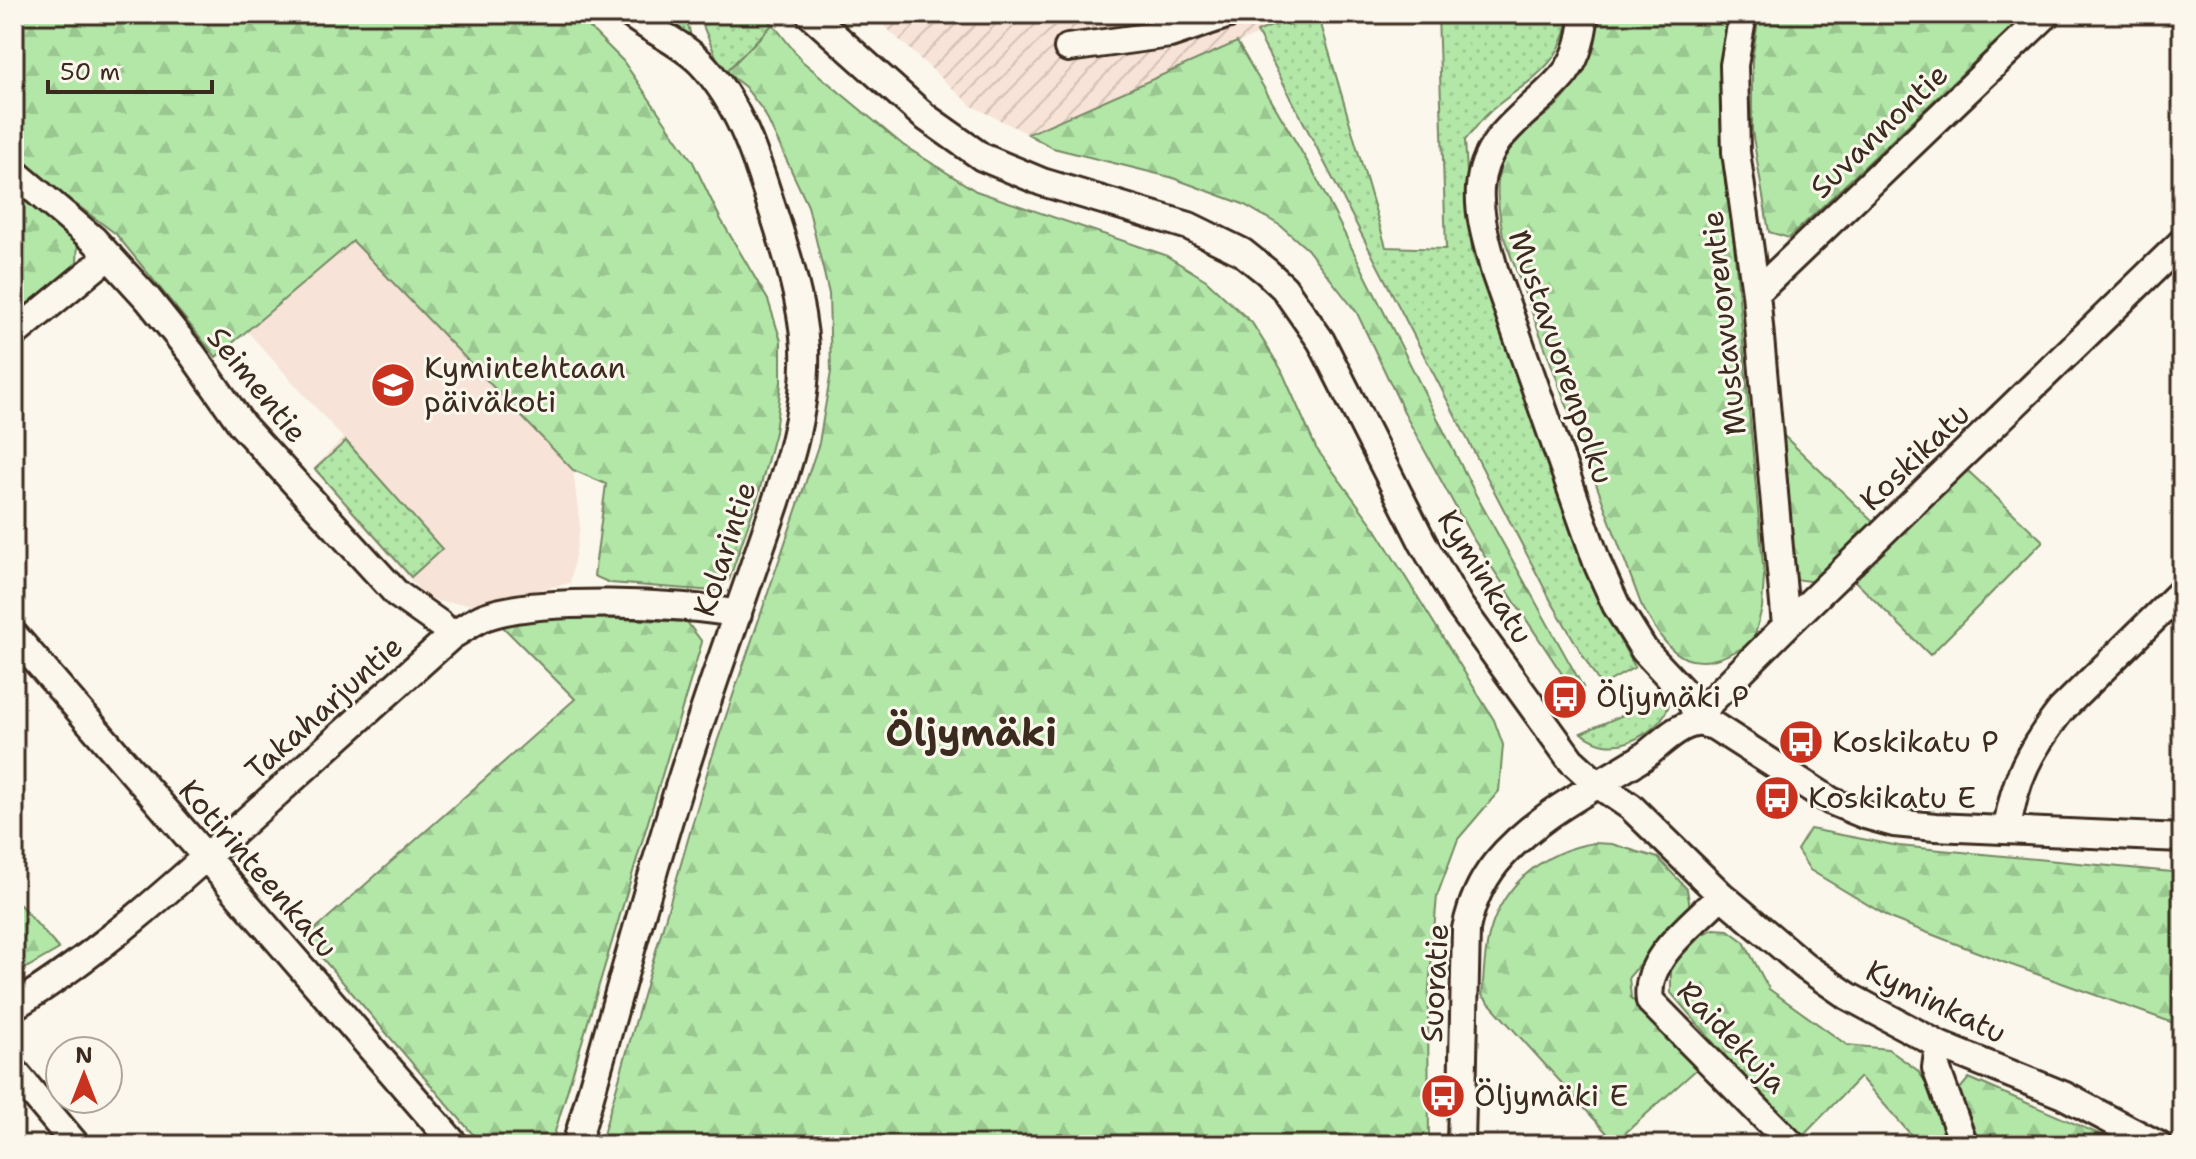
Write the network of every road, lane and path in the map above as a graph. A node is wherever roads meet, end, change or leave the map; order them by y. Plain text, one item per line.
1 (630, 14) edge
2 (810, 14) edge
3 (1229, 14) edge
4 (1585, 14) edge
5 (1743, 14) edge
6 (2047, 14) edge
7 (1068, 48) dead end
8 (14, 172) edge
9 (2182, 242) edge
10 (115, 263) junction
11 (1756, 293) junction
12 (14, 334) edge
13 (2182, 591) edge
14 (738, 614) junction
15 (1786, 626) junction
16 (14, 635) edge
17 (451, 636) junction
18 (1698, 722) junction
19 (1596, 783) junction
20 (2007, 830) junction
21 (2182, 838) edge
22 (206, 857) junction
23 (1721, 895) junction
24 (14, 1006) edge
25 (1939, 1045) junction
26 (14, 1071) edge
27 (2143, 1142) edge
28 (76, 1145) edge
29 (455, 1145) edge
30 (576, 1145) edge
31 (1461, 1145) edge
32 (1792, 1145) edge
33 (1964, 1145) edge

1 - 14 street, Kolarintie
2 - 19 street, Kyminkatu
3 - 7 street
4 - 18 street, Mustavuorenpolku
5 - 11 street, Mustavuorentie
6 - 11 street, Suvannontie
8 - 10 street, Seimentie
9 - 15 street, Koskikatu
10 - 12 street
10 - 17 street, Seimentie
11 - 15 street, Mustavuorentie
13 - 20 street
14 - 17 street, Takaharjuntie
14 - 30 street, Kolarintie
15 - 18 street, Koskikatu
16 - 22 street, Kotirinteenkatu
17 - 22 street, Takaharjuntie
18 - 19 street, Suoratie
18 - 20 street
19 - 23 street, Kyminkatu
19 - 31 street, Suoratie
20 - 21 street
22 - 24 street, Takaharjuntie
22 - 29 street, Kotirinteenkatu
23 - 25 street, Kyminkatu
23 - 32 street, Raidekuja
25 - 27 street, Kyminkatu
25 - 33 street
26 - 28 street

